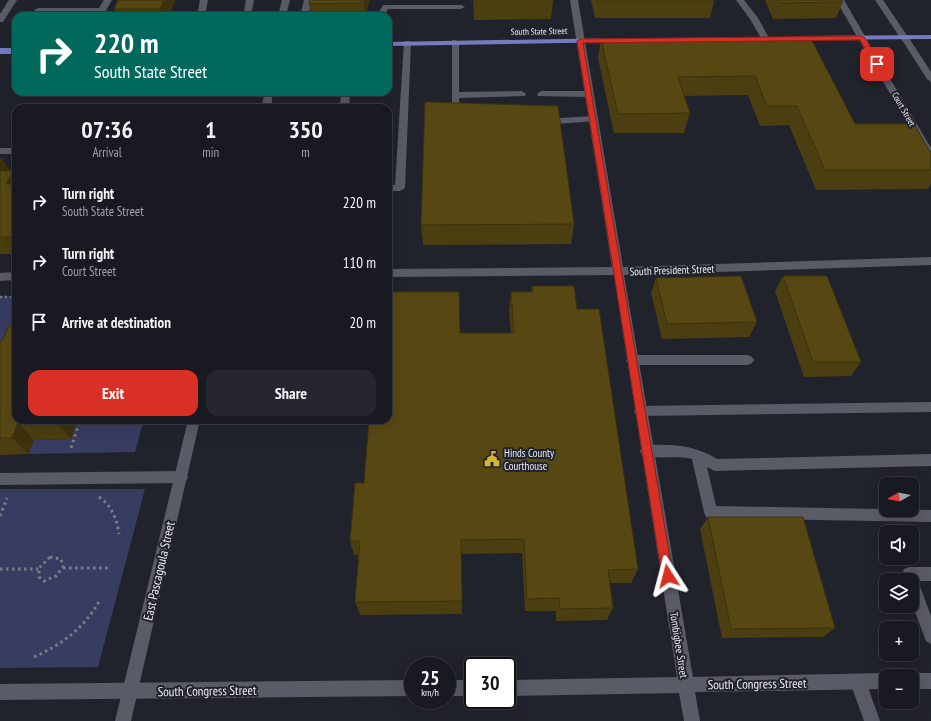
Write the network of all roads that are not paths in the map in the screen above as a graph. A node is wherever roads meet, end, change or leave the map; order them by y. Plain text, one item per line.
1 (13, 0) edge
2 (108, 0) edge
3 (204, 0) edge
4 (250, 0) edge
5 (286, 0) edge
6 (308, 0) edge
7 (574, 0) edge
8 (740, 0) edge
9 (840, 0) edge
10 (879, 0) edge
11 (387, 3) edge
12 (461, 7) dead end
13 (38, 10) dead end
14 (202, 12) edge
15 (248, 12) edge
16 (283, 12) edge
17 (305, 12) edge
18 (382, 12) edge
19 (0, 20) edge
20 (904, 37) junction
21 (931, 37) edge
22 (765, 38) edge
23 (787, 38) edge
24 (862, 38) junction
25 (626, 40) edge
26 (580, 41) junction
27 (454, 42) junction
28 (407, 43) junction
29 (392, 44) edge
30 (12, 50) edge
31 (0, 51) edge
32 (931, 79) edge
33 (522, 94) dead end
34 (541, 94) dead end
35 (588, 94) junction
36 (455, 95) junction
37 (593, 119) junction
38 (463, 120) edge
39 (532, 122) edge
40 (0, 151) edge
41 (12, 151) edge
42 (931, 156) edge
43 (392, 188) edge
44 (931, 262) edge
45 (617, 271) junction
46 (392, 273) edge
47 (12, 276) edge
48 (0, 277) edge
49 (632, 360) junction
50 (748, 360) dead end
51 (931, 407) edge
52 (640, 411) junction
53 (193, 424) edge
54 (647, 451) junction
55 (698, 455) junction
56 (931, 460) edge
57 (180, 477) junction
58 (0, 479) edge
59 (931, 516) edge
60 (919, 574) edge
61 (931, 574) edge
62 (919, 603) edge
63 (931, 636) edge
64 (931, 680) edge
65 (879, 681) edge
66 (919, 681) edge
67 (858, 682) junction
68 (686, 686) junction
69 (404, 688) edge
70 (516, 688) edge
71 (0, 692) edge
72 (130, 692) junction
73 (123, 721) edge
74 (692, 721) edge
75 (872, 721) edge

1 - 19 street
2 - 13 street
3 - 14 street
4 - 15 street
5 - 16 street
6 - 17 street
7 - 26 street, Tombigbee Street
8 - 22 street
9 - 24 street, Court Street
10 - 20 street
11 - 12 street
11 - 18 street
20 - 21 main road
20 - 24 main road
20 - 32 street
23 - 24 main road
24 - 42 street, Court Street
25 - 26 main road, South State Street
26 - 27 main road, South State Street
26 - 35 street, Tombigbee Street
27 - 28 main road, South State Street
27 - 36 street
28 - 29 main road, South State Street
28 - 43 street
30 - 31 main road
33 - 36 street
34 - 35 street
35 - 37 street, Tombigbee Street
36 - 38 street
37 - 39 street
37 - 45 street, Tombigbee Street
40 - 41 street
44 - 45 street, South President Street
45 - 46 street, South President Street
45 - 49 street, Tombigbee Street
47 - 48 street
49 - 50 street
49 - 52 street, Tombigbee Street
51 - 52 street
52 - 54 street, Tombigbee Street
53 - 57 street, East Pascagoula Street
54 - 55 street
54 - 68 street, Tombigbee Street
55 - 56 street
55 - 59 street
57 - 58 street
57 - 72 street, East Pascagoula Street
60 - 61 street
62 - 63 street
64 - 66 street
65 - 67 street, South Congress Street
67 - 68 street, South Congress Street
67 - 75 street
68 - 70 street, South Congress Street
68 - 74 street, Tombigbee Street
69 - 72 street, South Congress Street
71 - 72 street, South Congress Street
72 - 73 street, East Pascagoula Street

